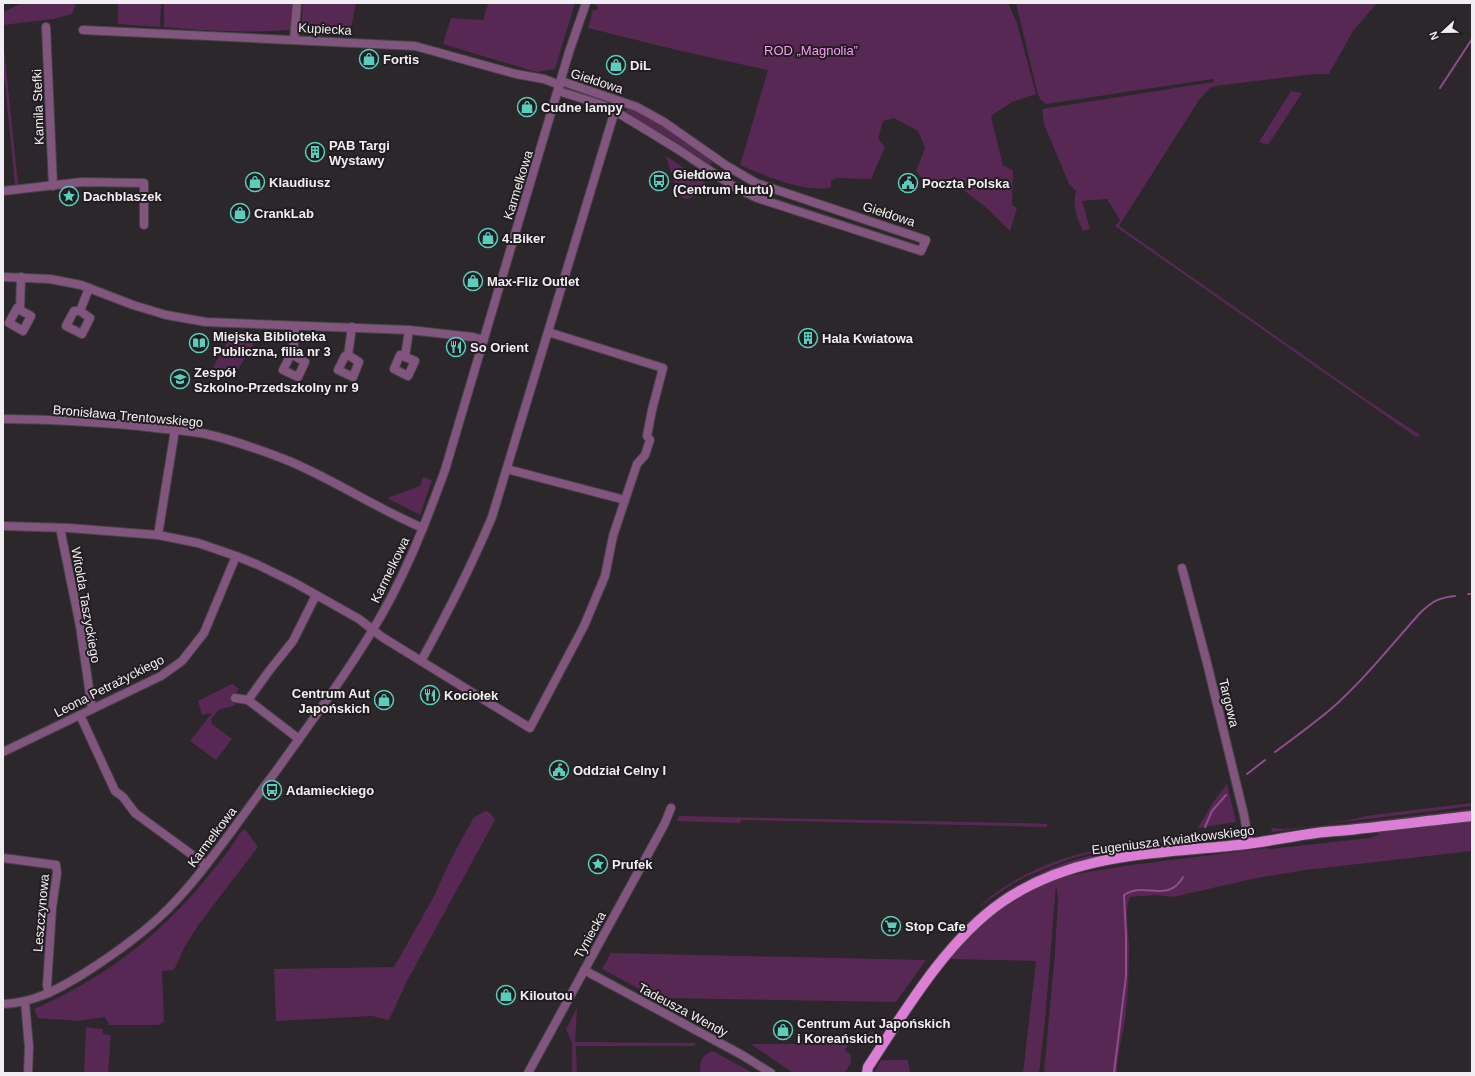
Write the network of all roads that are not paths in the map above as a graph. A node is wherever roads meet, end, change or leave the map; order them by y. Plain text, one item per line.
1 (298, 3) edge
2 (586, 3) edge
3 (46, 27) dead end
4 (83, 30) dead end
5 (294, 40) junction
6 (560, 86) junction
7 (618, 100) junction
8 (616, 111) junction
9 (724, 164) junction
10 (715, 175) junction
11 (53, 186) junction
12 (3, 191) edge
13 (824, 206) junction
14 (850, 214) junction
15 (820, 218) junction
16 (144, 225) dead end
17 (846, 226) junction
18 (3, 277) edge
19 (21, 277) junction
20 (89, 288) junction
21 (20, 310) dead end
22 (80, 311) dead end
23 (295, 326) junction
24 (352, 327) junction
25 (408, 330) junction
26 (548, 332) junction
27 (484, 340) junction
28 (292, 355) dead end
29 (348, 355) dead end
30 (405, 357) dead end
31 (3, 419) edge
32 (175, 430) junction
33 (507, 469) junction
34 (624, 500) junction
35 (3, 526) edge
36 (60, 528) junction
37 (423, 528) junction
38 (158, 535) junction
39 (236, 556) junction
40 (1182, 568) dead end
41 (316, 595) junction
42 (373, 630) junction
43 (421, 661) junction
44 (235, 698) dead end
45 (248, 700) junction
46 (92, 709) junction
47 (80, 715) junction
48 (299, 739) junction
49 (3, 752) edge
50 (671, 808) dead end
51 (1472, 816) edge
52 (1249, 844) junction
53 (3, 858) edge
54 (206, 865) junction
55 (584, 970) junction
56 (49, 993) junction
57 (25, 1002) junction
58 (3, 1004) edge
59 (865, 1071) edge
60 (28, 1073) edge
61 (528, 1073) edge
62 (770, 1073) edge

1 - 5 street
2 - 6 street, Karmelkowa
3 - 11 street, Kamila Stefki
4 - 5 street, Kupiecka
5 - 6 street, Kupiecka
6 - 7 street, Giełdowa
6 - 8 street, Giełdowa
6 - 27 street, Karmelkowa
7 - 8 street
7 - 9 street, Giełdowa
8 - 10 street, Giełdowa
8 - 26 street
9 - 10 street
9 - 13 street, Giełdowa
10 - 15 street, Giełdowa
11 - 12 street
11 - 16 street
13 - 14 street, Giełdowa
13 - 15 street
14 - 17 street
14 - 17 street, Giełdowa
15 - 17 street, Giełdowa
18 - 19 street
19 - 20 street
19 - 21 street
20 - 22 street
20 - 23 street
23 - 24 street
23 - 28 street
24 - 25 street
24 - 29 street
25 - 27 street
25 - 30 street
26 - 33 street
26 - 34 street
27 - 37 street, Karmelkowa
31 - 32 street, Bronisława Trentowskiego
32 - 37 street, Bronisława Trentowskiego
32 - 38 street
33 - 34 street
33 - 43 street
34 - 43 street
35 - 36 street
36 - 38 street
36 - 46 street, Witolda Taszyckiego
37 - 42 street, Karmelkowa
38 - 39 street
39 - 41 street
39 - 46 street, Leona Petrażyckiego
40 - 52 street, Targowa
41 - 42 street
41 - 45 street
42 - 43 street
42 - 48 street, Karmelkowa
44 - 45 street
45 - 48 street
46 - 47 street, Leona Petrażyckiego
47 - 49 street, Leona Petrażyckiego
47 - 54 street
48 - 54 street, Karmelkowa
50 - 55 street, Tyniecka
51 - 52 main road, Eugeniusza Kwiatkowskiego
52 - 59 main road, Eugeniusza Kwiatkowskiego
53 - 56 street, Leszczynowa
54 - 56 street, Karmelkowa
55 - 61 street, Tyniecka
55 - 62 street, Tadeusza Wendy
56 - 57 street, Karmelkowa
57 - 58 street, Karmelkowa
57 - 60 street

